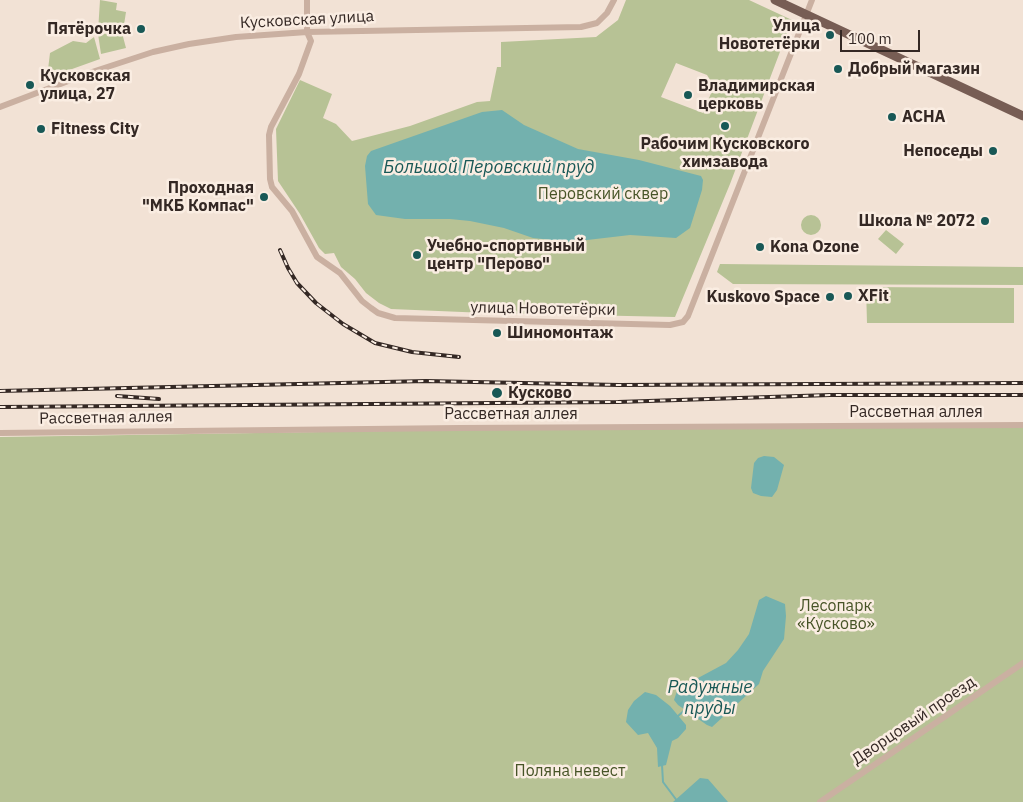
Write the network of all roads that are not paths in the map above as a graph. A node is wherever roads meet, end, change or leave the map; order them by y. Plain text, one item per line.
1 (307, 0) edge
2 (614, 0) edge
3 (775, 0) edge
4 (812, 0) edge
5 (806, 14) junction
6 (307, 32) junction
7 (0, 107) edge
8 (1023, 116) edge
9 (1023, 425) edge
10 (0, 433) edge
11 (1023, 663) edge
12 (820, 802) edge

1 - 6 street, улица Новотетёрки
2 - 6 street, Кусковская улица
3 - 5 main road
4 - 5 street, улица Новотетёрки
5 - 6 street, улица Новотетёрки
5 - 8 main road
6 - 7 street, Кусковская улица
9 - 10 street, Рассветная аллея
11 - 12 street, Дворцовый проезд

